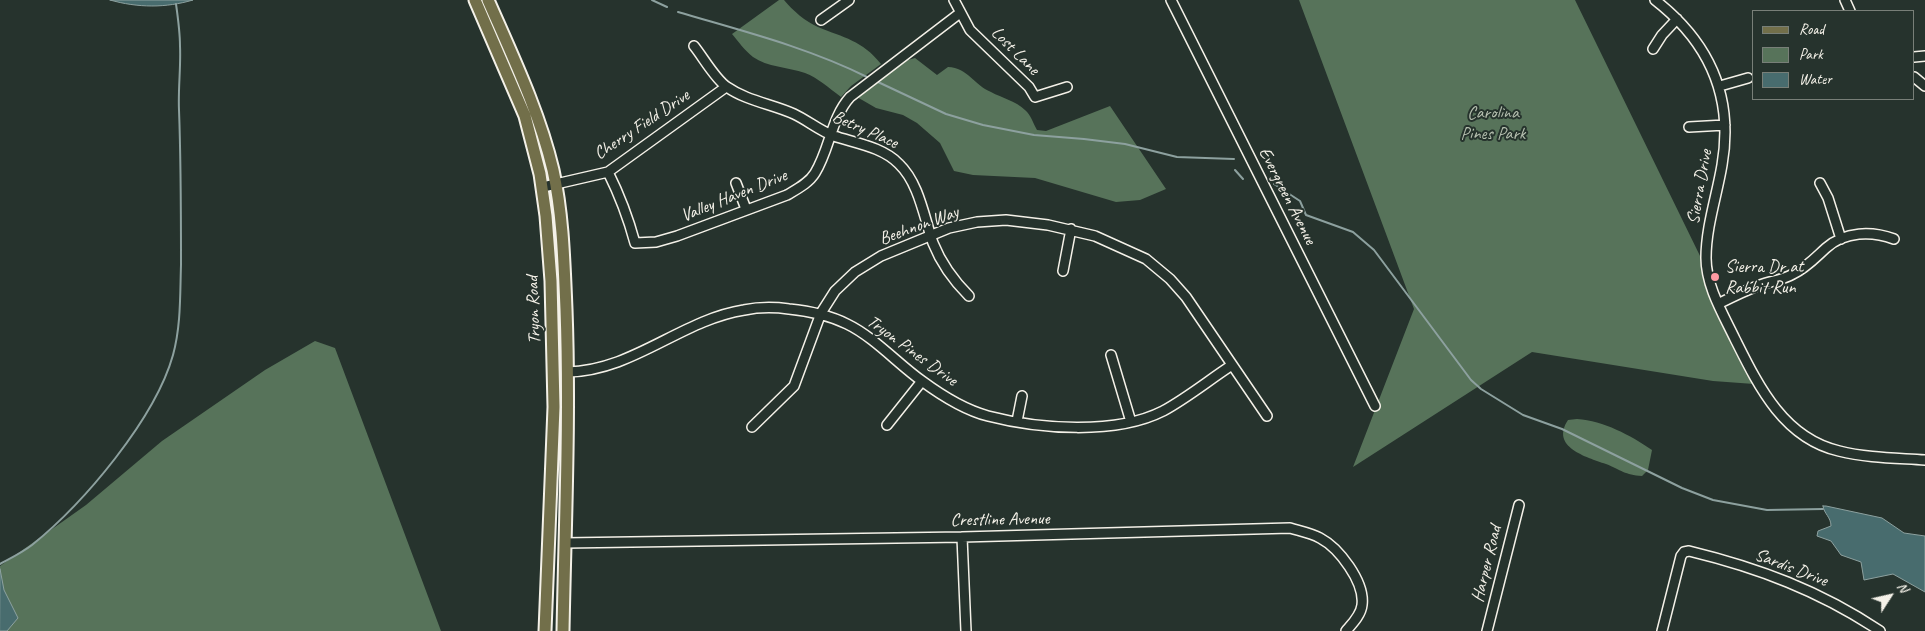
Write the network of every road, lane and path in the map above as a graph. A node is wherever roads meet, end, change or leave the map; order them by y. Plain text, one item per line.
1 (475, 0) edge
2 (488, 0) edge
3 (849, 0) edge
4 (954, 0) edge
5 (1171, 0) edge
6 (1655, 0) edge
7 (960, 13) junction
8 (1677, 19) junction
9 (822, 20) dead end
10 (694, 46) dead end
11 (1653, 49) dead end
12 (1748, 78) dead end
13 (1915, 78) edge
14 (1720, 86) junction
15 (1925, 86) edge
16 (726, 87) junction
17 (1067, 87) dead end
18 (1725, 125) junction
19 (1689, 127) dead end
20 (831, 135) junction
21 (608, 172) junction
22 (736, 183) dead end
23 (1820, 183) dead end
24 (556, 184) junction
25 (543, 187) junction
26 (746, 209) junction
27 (1071, 229) junction
28 (931, 235) junction
29 (1894, 238) dead end
30 (1841, 239) junction
31 (1063, 271) dead end
32 (969, 296) dead end
33 (1718, 304) junction
34 (821, 313) junction
35 (1111, 355) dead end
36 (1232, 365) junction
37 (567, 372) junction
38 (922, 382) junction
39 (1022, 396) dead end
40 (1375, 406) dead end
41 (1267, 416) dead end
42 (1017, 421) junction
43 (1131, 422) junction
44 (887, 425) dead end
45 (752, 427) dead end
46 (1925, 460) edge
47 (1519, 505) dead end
48 (962, 537) junction
49 (565, 543) junction
50 (545, 631) edge
51 (563, 631) edge
52 (966, 631) edge
53 (1346, 631) edge
54 (1487, 631) edge
55 (1662, 631) edge
56 (1880, 631) edge

1 - 25 main road, Tryon Road
2 - 24 main road, Tryon Road
3 - 9 street
4 - 7 street, Lost Lane
5 - 40 street, Evergreen Avenue
6 - 8 street, Sierra Drive
7 - 17 street, Lost Lane
7 - 20 street, Valley Haven Drive
8 - 11 street
8 - 14 street, Sierra Drive
10 - 16 street, Betry Place
12 - 14 street
13 - 15 street
14 - 18 street, Sierra Drive
16 - 20 street, Betry Place
16 - 21 street, Cherry Field Drive
18 - 19 street
18 - 33 street, Sierra Drive
20 - 26 street, Valley Haven Drive
20 - 28 street, Betry Place
21 - 24 street, Cherry Field Drive
21 - 26 street, Valley Haven Drive
22 - 26 street
23 - 30 street
24 - 25 street, Cherry Field Drive
24 - 37 main road, Tryon Road
25 - 50 main road, Tryon Road
27 - 28 street, Beehnon Way
27 - 31 street
27 - 36 street, Beehnon Way
28 - 32 street, Betry Place
28 - 34 street, Beehnon Way
29 - 30 street
30 - 33 street
33 - 46 street, Sierra Drive
34 - 37 street, Tryon Pines Drive
34 - 38 street, Tryon Pines Drive
34 - 45 street, Beehnon Way
35 - 43 street
36 - 41 street, Beehnon Way
36 - 43 street, Tryon Pines Drive
37 - 49 main road, Tryon Road
38 - 42 street, Tryon Pines Drive
38 - 44 street
39 - 42 street
42 - 43 street, Tryon Pines Drive
47 - 54 street, Harper Road
48 - 49 street, Crestline Avenue
48 - 52 street
48 - 53 street, Crestline Avenue
49 - 51 main road, Tryon Road
55 - 56 street, Sardis Drive

